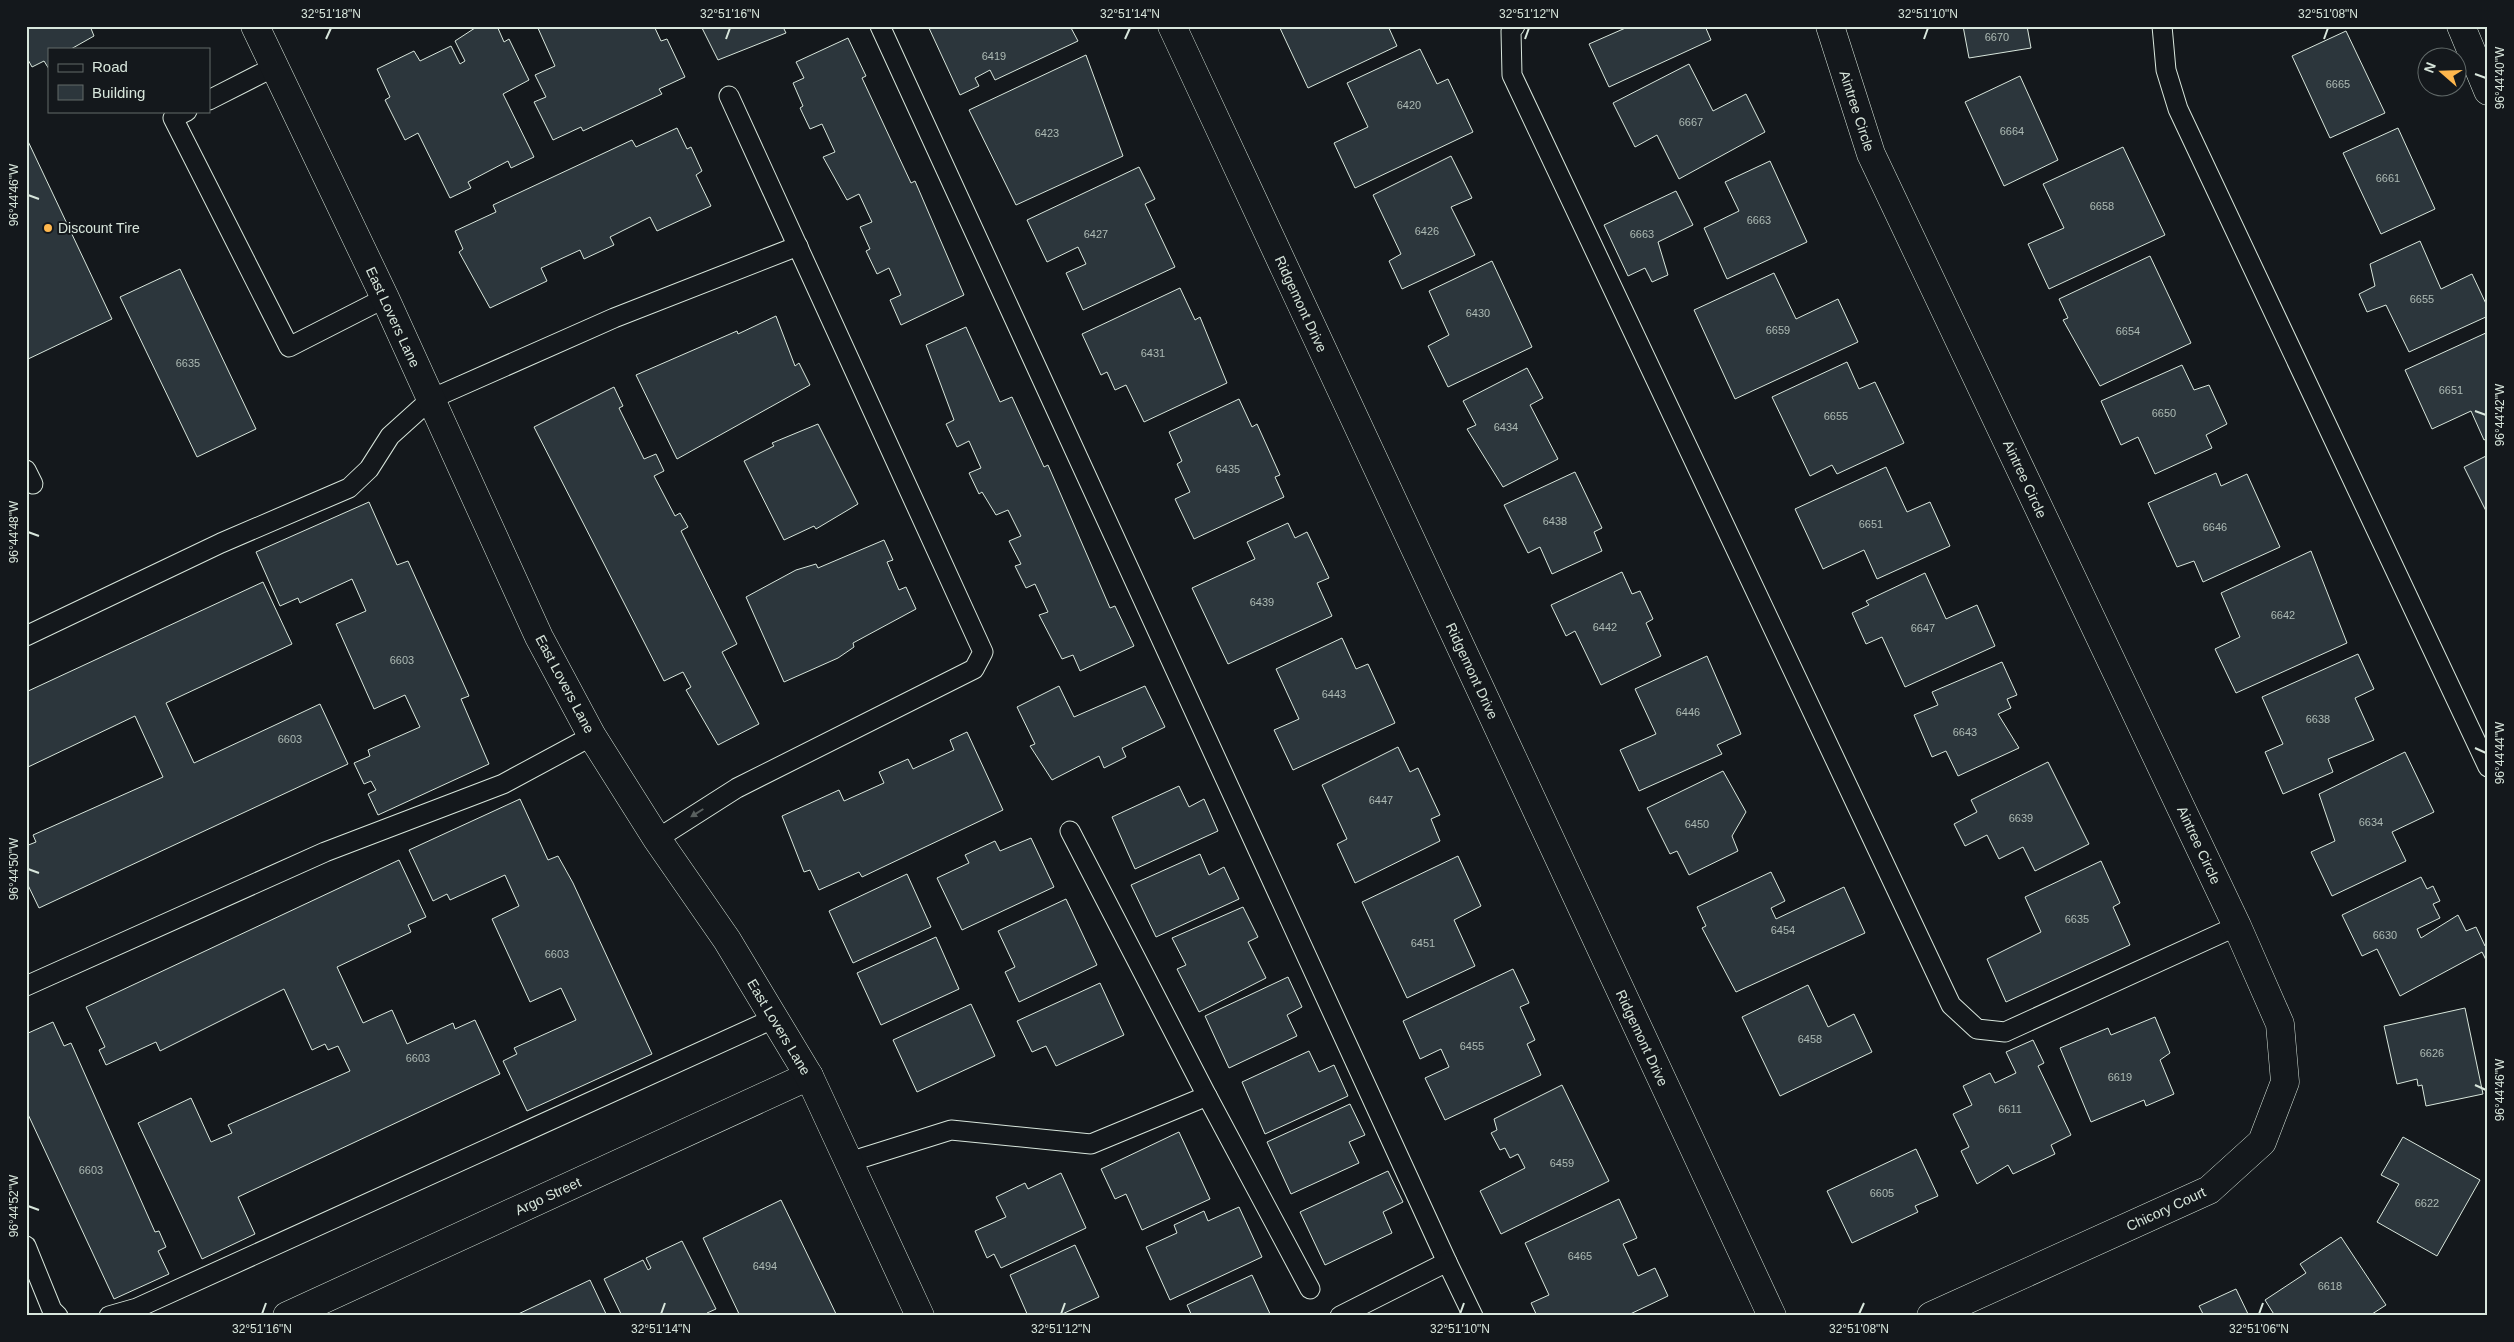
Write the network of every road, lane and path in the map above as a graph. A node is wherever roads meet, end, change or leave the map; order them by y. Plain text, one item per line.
1 (255, 26) edge
2 (880, 26) edge
3 (1172, 26) edge
4 (1515, 26) edge
5 (1830, 26) edge
6 (2162, 26) edge
7 (2461, 26) edge
8 (274, 67) junction
9 (2488, 91) edge
10 (729, 96) dead end
11 (210, 99) edge
12 (184, 112) edge
13 (798, 246) junction
14 (385, 298) junction
15 (430, 399) junction
16 (26, 636) edge
17 (592, 736) junction
18 (2488, 767) edge
19 (1070, 831) dead end
20 (657, 839) junction
21 (2237, 926) junction
22 (26, 986) edge
23 (775, 1018) junction
24 (810, 1076) junction
25 (1207, 1096) junction
26 (849, 1162) junction
27 (26, 1246) edge
28 (1447, 1262) junction
29 (1310, 1289) dead end
30 (58, 1316) edge
31 (109, 1316) edge
32 (287, 1316) edge
33 (920, 1316) edge
34 (1340, 1316) edge
35 (1473, 1316) edge
36 (1772, 1316) edge
37 (1931, 1316) edge

1 - 8 street, East Lovers Lane
2 - 28 lane
3 - 36 street, Ridgemont Drive
4 - 21 lane
5 - 21 street, Aintree Circle
6 - 18 lane
7 - 9 street
8 - 11 lane
8 - 14 street, East Lovers Lane
10 - 13 lane
12 - 14 lane
13 - 15 lane
13 -> 20 lane
14 - 15 street, East Lovers Lane
15 - 16 lane
15 - 17 street, East Lovers Lane
17 - 20 street, East Lovers Lane
17 - 22 lane
19 - 25 lane
20 - 23 street, East Lovers Lane
21 - 37 street, Chicory Court
23 - 24 street, East Lovers Lane
23 - 31 lane
24 - 26 street, East Lovers Lane
24 - 32 street, Argo Street
25 - 26 lane
25 - 29 lane
26 - 33 street, East Lovers Lane
27 - 30 lane
28 - 34 lane
28 - 35 lane

